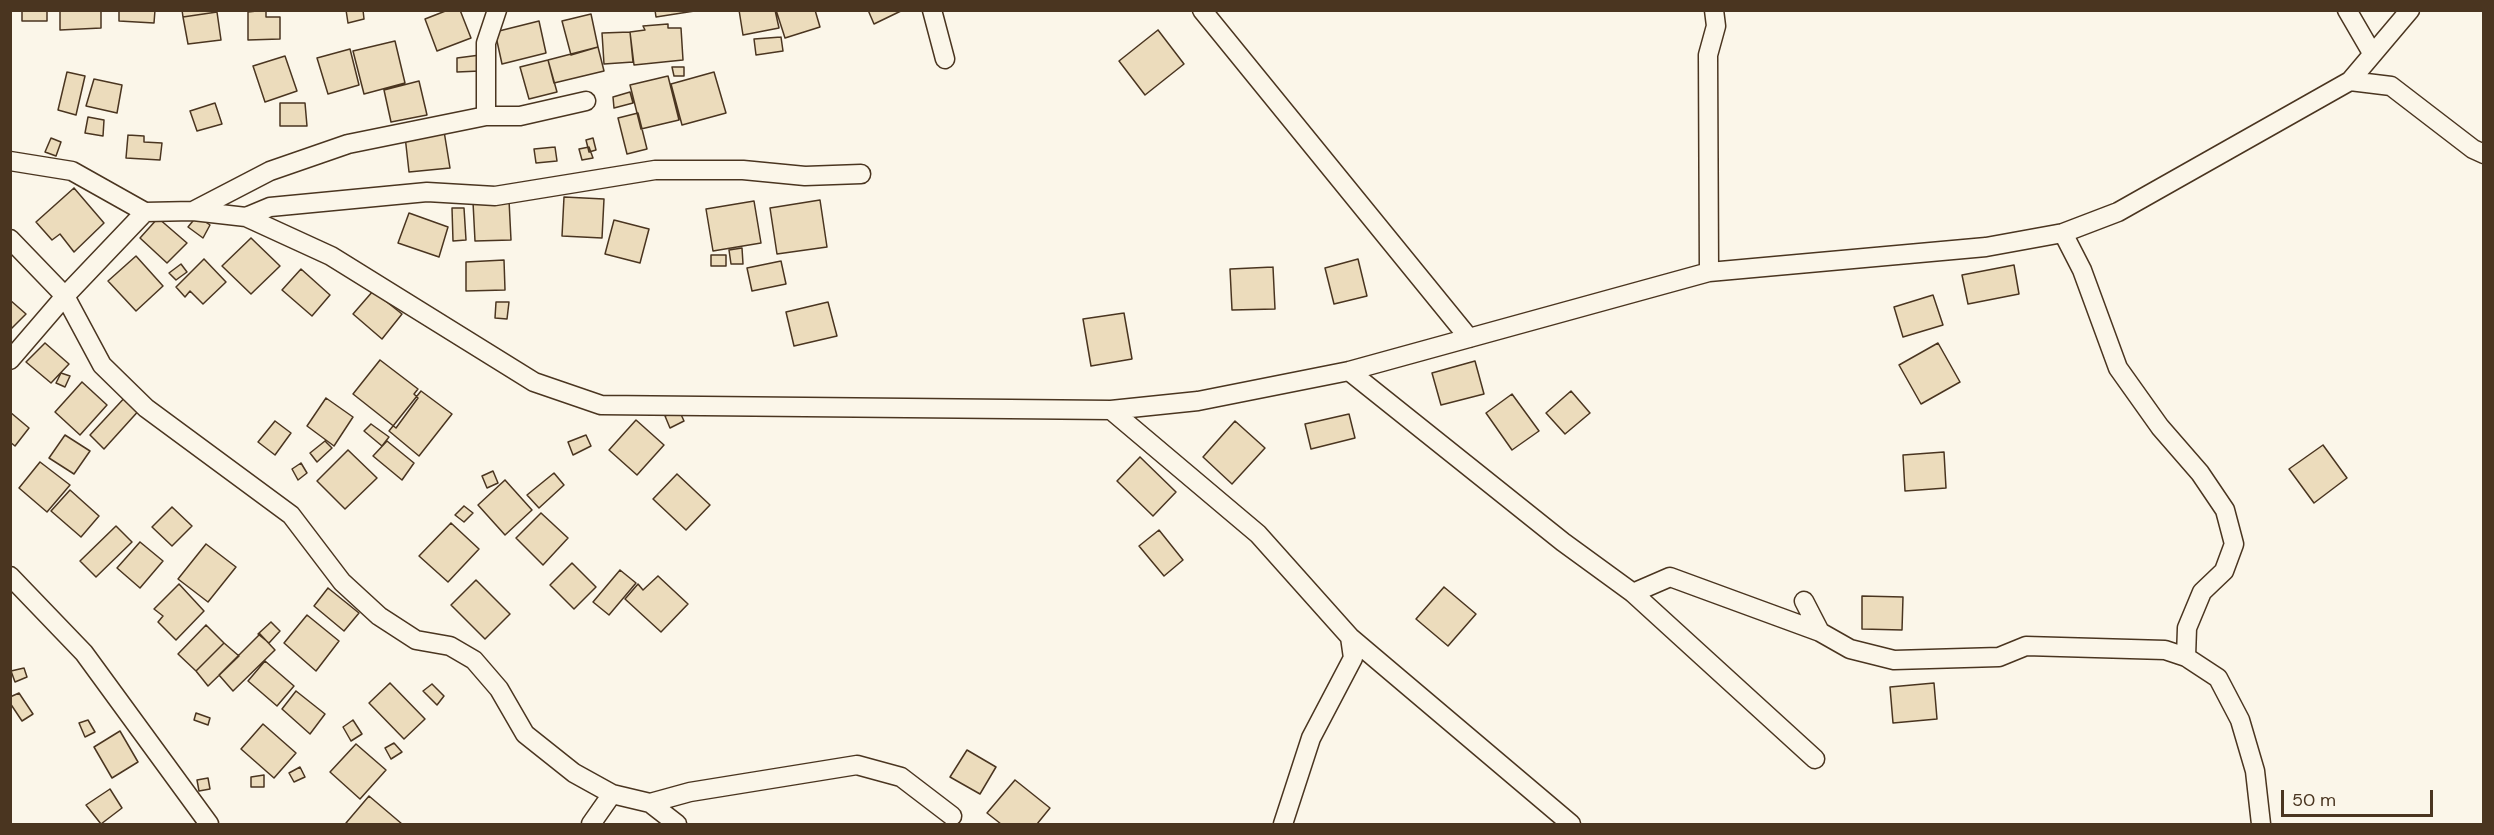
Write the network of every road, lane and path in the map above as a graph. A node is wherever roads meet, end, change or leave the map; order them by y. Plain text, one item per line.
1 (497, 10) edge
2 (932, 10) edge
3 (1203, 10) edge
4 (1714, 10) edge
5 (2347, 10) edge
6 (2410, 10) edge
7 (2372, 53) junction
8 (945, 58) dead end
9 (2350, 81) junction
10 (586, 101) dead end
11 (486, 116) junction
12 (2484, 154) edge
13 (10, 161) edge
14 (861, 174) dead end
15 (194, 211) junction
16 (145, 212) junction
17 (246, 217) junction
18 (2063, 232) junction
19 (10, 239) edge
20 (1709, 272) junction
21 (65, 296) junction
22 (1468, 338) junction
23 (10, 360) edge
24 (1349, 371) junction
25 (1111, 410) junction
26 (10, 576) edge
27 (1633, 593) junction
28 (1804, 601) dead end
29 (1820, 632) junction
30 (1350, 637) junction
31 (2186, 657) junction
32 (1815, 759) dead end
33 (612, 794) junction
34 (650, 803) junction
35 (952, 816) dead end
36 (208, 825) edge
37 (591, 825) edge
38 (677, 825) edge
39 (1283, 825) edge
40 (1571, 825) edge
41 (2260, 825) edge

1 - 11 street
2 - 8 street
3 - 22 street
4 - 20 street
5 - 7 street
6 - 7 street
7 - 9 street
9 - 12 street
9 - 18 street
10 - 11 street
11 - 15 street
13 - 16 street
14 - 17 street
15 - 16 street
15 - 17 street
16 - 21 street
17 - 25 street
18 - 20 street
18 - 31 street
19 - 21 street
20 - 22 street
21 - 23 street
21 - 33 street
22 - 24 street
24 - 25 street
24 - 27 street
25 - 30 street
26 - 36 street
27 - 29 street
27 - 32 street
28 - 29 street
29 - 31 street
30 - 39 street
30 - 40 street
31 - 41 street
33 - 34 street
33 - 37 street
34 - 35 street
34 - 38 street

